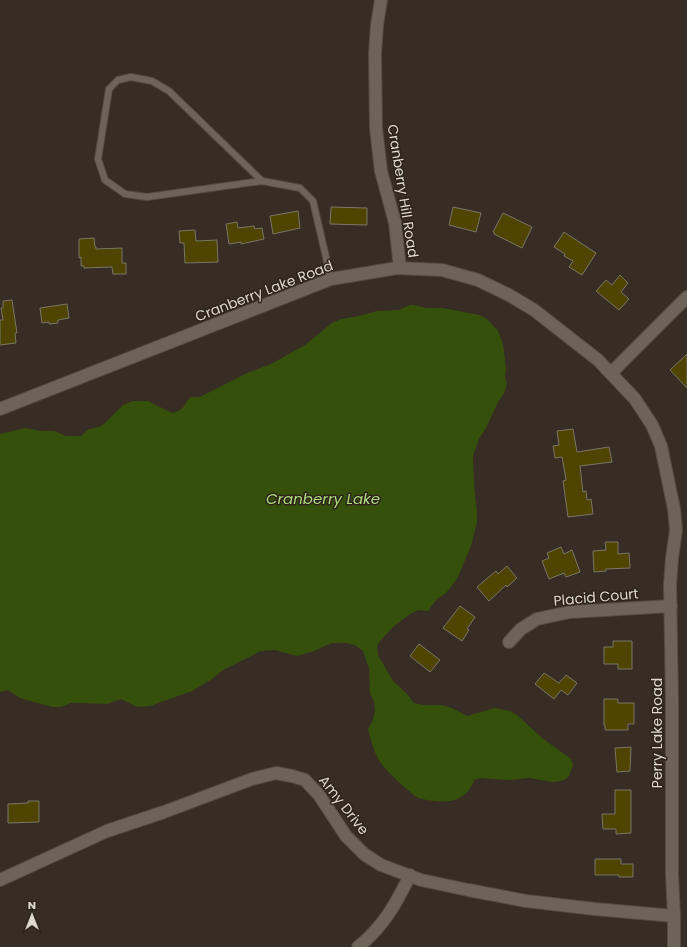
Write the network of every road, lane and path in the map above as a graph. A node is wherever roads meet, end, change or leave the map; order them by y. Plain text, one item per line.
1 (381, 0) edge
2 (262, 181) junction
3 (400, 268) junction
4 (331, 279) junction
5 (687, 297) edge
6 (611, 373) junction
7 (0, 409) edge
8 (681, 529) edge
9 (671, 606) junction
10 (509, 642) dead end
11 (410, 875) junction
12 (0, 880) edge
13 (674, 916) junction
14 (358, 947) edge
15 (674, 947) edge

1 - 3 street, Cranberry Hill Road
2 - 2 lane
2 - 4 lane
3 - 4 street, Cranberry Lake Road
3 - 6 street, Cranberry Lake Road
4 - 7 street, Cranberry Lake Road
5 - 6 street
6 - 8 street, Cranberry Lake Road
8 - 9 street, Perry Lake Road
9 - 10 street, Placid Court
9 - 13 street, Perry Lake Road
11 - 12 street, Amy Drive
11 - 13 street, Amy Drive
11 - 14 street
13 - 15 street, Perry Lake Road

